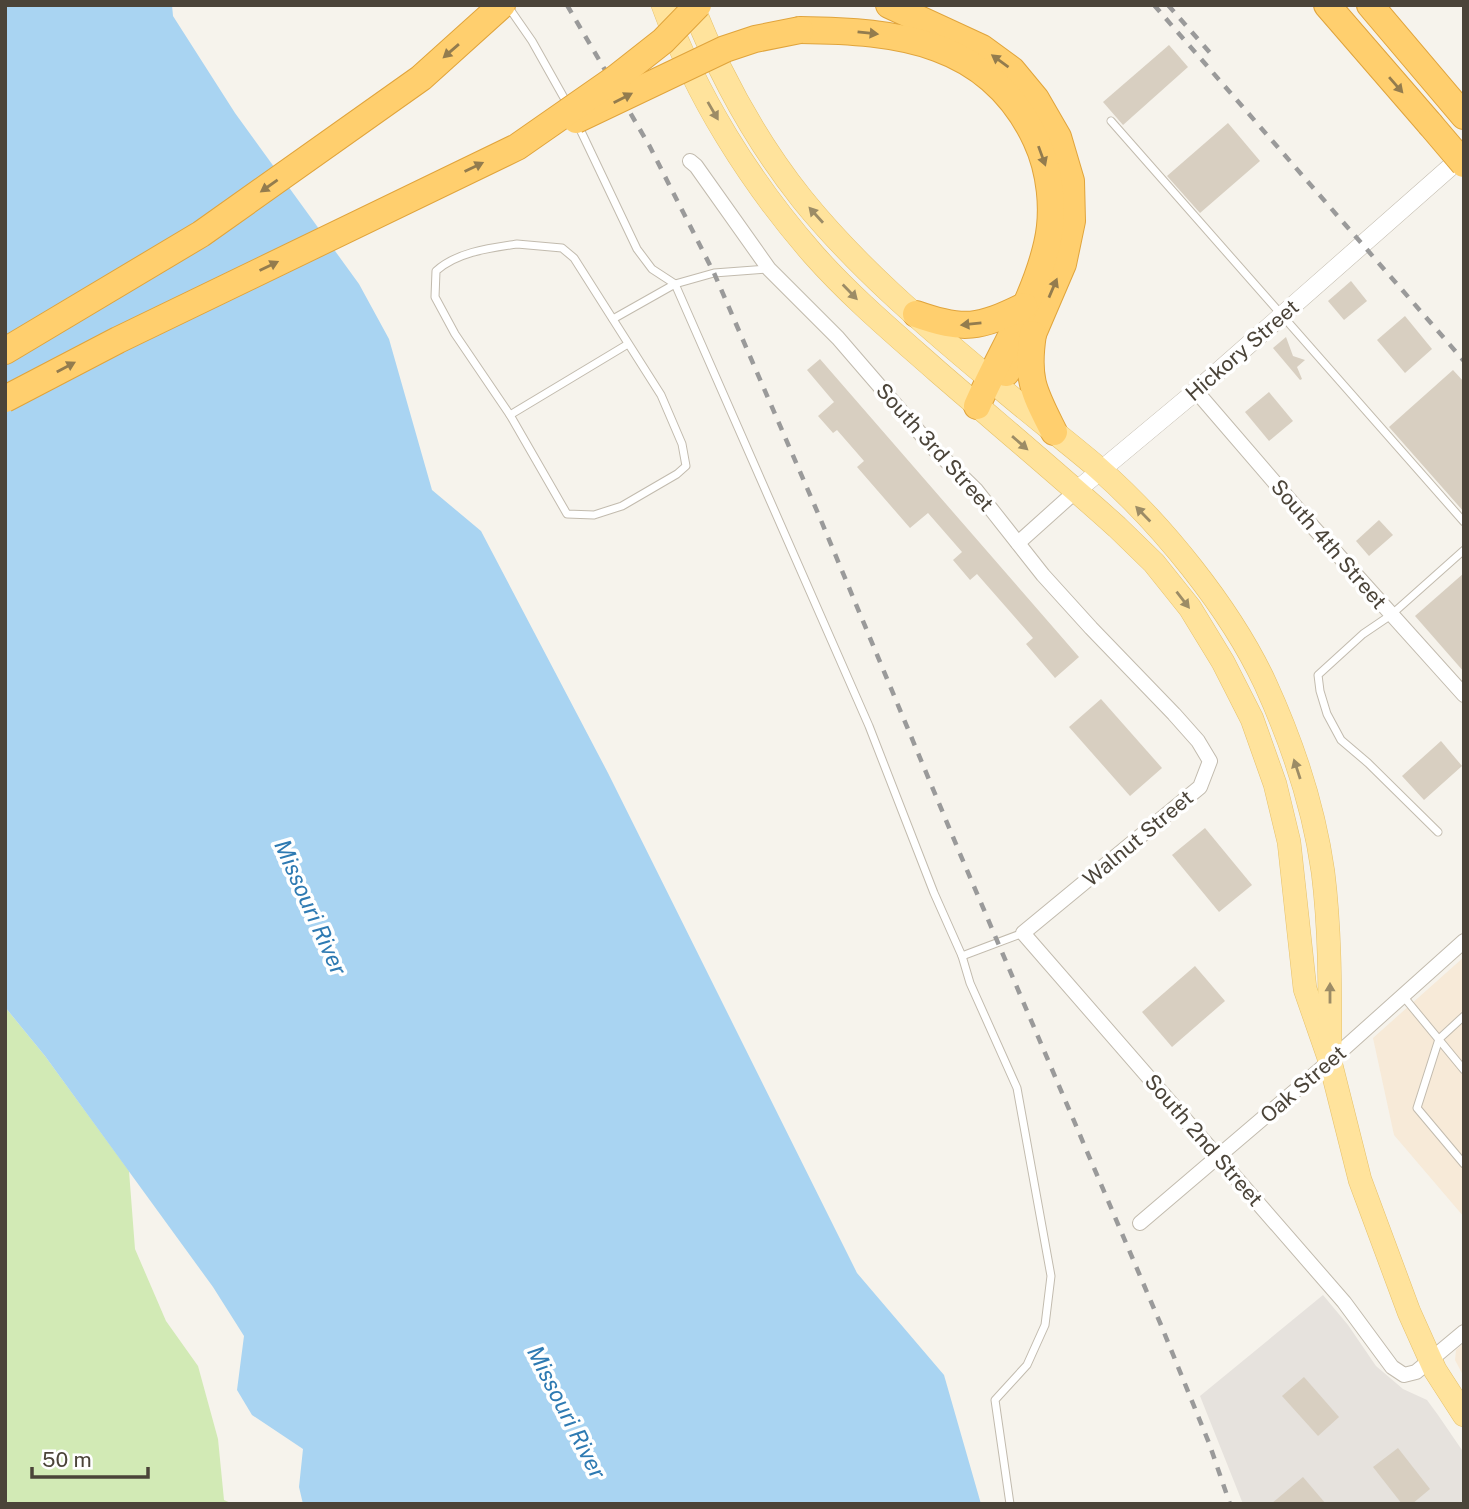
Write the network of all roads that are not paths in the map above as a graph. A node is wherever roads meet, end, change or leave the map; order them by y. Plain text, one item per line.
1 (663, 5) edge
2 (692, 5) edge
3 (698, 5) edge
4 (889, 5) edge
5 (1318, 5) edge
6 (1327, 5) edge
7 (1370, 5) edge
8 (1381, 5) edge
9 (501, 7) edge
10 (1403, 43) junction
11 (1362, 45) junction
12 (1457, 108) edge
13 (1111, 121) dead end
14 (517, 146) junction
15 (1464, 155) edge
16 (690, 161) dead end
17 (1464, 164) edge
18 (769, 269) junction
19 (675, 284) junction
20 (1024, 306) junction
21 (916, 314) junction
22 (1281, 316) junction
23 (613, 319) junction
24 (1033, 334) junction
25 (628, 344) junction
26 (5, 351) edge
27 (993, 382) junction
28 (1196, 391) junction
29 (5, 400) edge
30 (977, 406) junction
31 (510, 415) junction
32 (1054, 432) junction
33 (1100, 470) junction
34 (1076, 491) junction
35 (1464, 522) edge
36 (1018, 543) junction
37 (1464, 550) edge
38 (1391, 615) junction
39 (1464, 695) edge
40 (1187, 728) joint
41 (1438, 832) dead end
42 (1023, 933) junction
43 (1464, 941) edge
44 (962, 956) junction
45 (1403, 995) junction
46 (1464, 1016) edge
47 (1439, 1039) junction
48 (1330, 1062) junction
49 (1464, 1070) edge
50 (1219, 1157) junction
51 (1464, 1164) edge
52 (1140, 1223) dead end
53 (1464, 1332) edge
54 (1431, 1360) junction
55 (1464, 1415) edge
56 (1010, 1504) edge

1 -> 30 main road
21 -> 2 main road
3 - 14 highway, bridge
24 -> 4 highway
5 - 11 highway
6 - 11 highway
7 - 10 highway
8 - 10 highway
9 - 19 lane
9 -> 26 highway
10 - 12 highway
11 -> 17 highway, bridge
13 - 22 lane
14 -> 20 highway, bridge
29 -> 14 highway, bridge
15 - 22 street, Hickory Street
16 - 18 street, South 3rd Street
18 - 19 lane
18 - 36 street, South 3rd Street
19 - 23 lane
19 - 44 lane
20 -> 21 highway
20 - 27 highway
21 - 27 main road
22 - 28 street, Hickory Street
22 - 35 lane
23 - 25 lane
23 - 31 lane
24 - 27 highway
24 - 32 highway
25 - 31 lane
25 - 31 lane
27 - 30 highway
27 - 32 main road
28 - 33 street, Hickory Street
28 - 38 street, South 4th Street
30 -> 34 main road
32 - 33 main road
33 - 34 street, Hickory Street
48 -> 33 main road
34 - 36 street, Hickory Street
34 -> 48 main road
36 - 40 street, South 3rd Street
37 - 38 lane
38 - 39 street, South 4th Street
38 - 41 lane
40 - 42 street, Walnut Street
42 - 44 lane
42 - 50 street, South 2nd Street
43 - 45 street, Oak Street
44 - 56 lane
45 - 47 lane
45 - 48 street, Oak Street
46 - 47 lane
47 - 49 lane
47 - 51 lane
48 - 50 street, Oak Street
48 - 54 main road
50 - 52 street, Oak Street
50 - 54 street, South 2nd Street
53 - 54 street
54 - 55 main road

